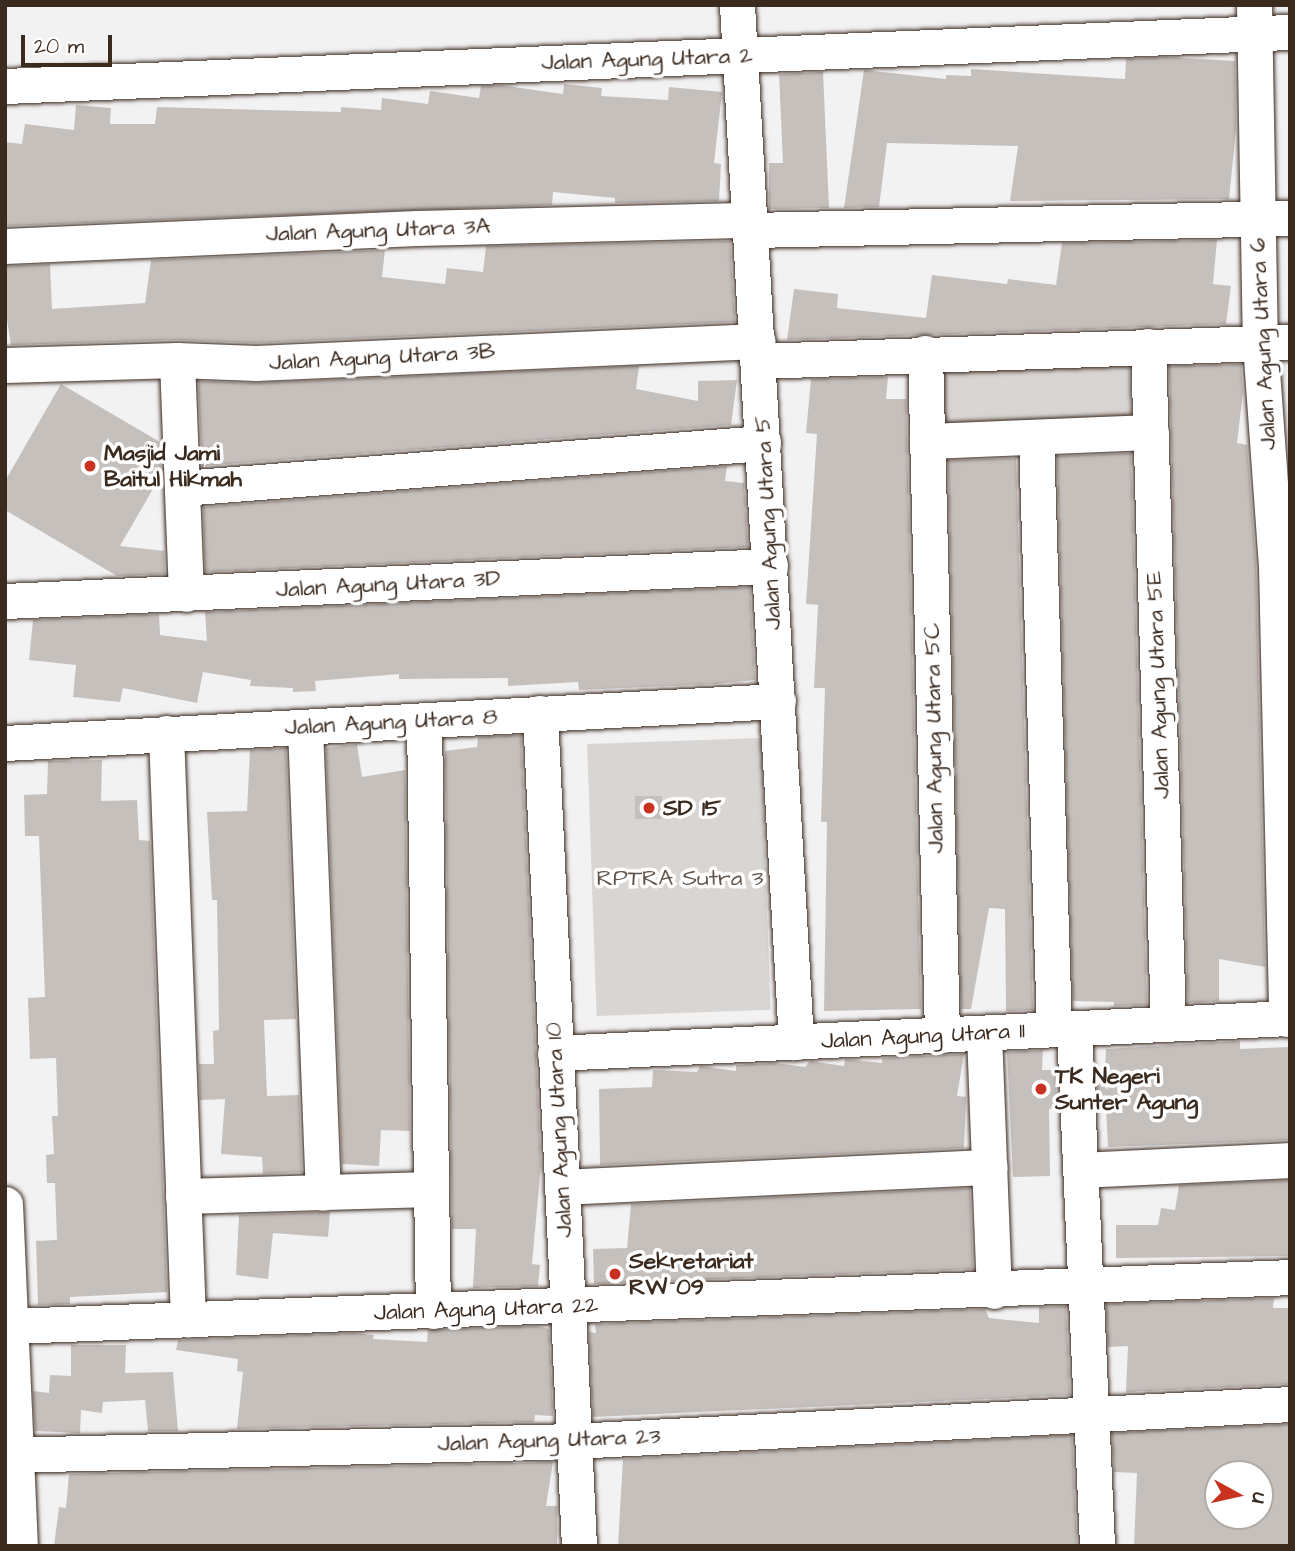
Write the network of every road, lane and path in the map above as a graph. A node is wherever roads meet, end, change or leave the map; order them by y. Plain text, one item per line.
1 (737, 5) edge
2 (1255, 20) edge
3 (1290, 32) edge
4 (743, 55) junction
5 (5, 86) edge
6 (1273, 219) edge
7 (751, 225) junction
8 (5, 246) edge
9 (1275, 343) edge
10 (1148, 346) junction
11 (759, 351) junction
12 (925, 353) junction
13 (177, 360) junction
14 (5, 365) edge
15 (1151, 432) junction
16 (1036, 436) junction
17 (927, 441) junction
18 (764, 443) junction
19 (1280, 445) edge
20 (182, 488) junction
21 (1283, 565) edge
22 (770, 566) junction
23 (186, 594) junction
24 (5, 601) edge
25 (778, 701) junction
26 (1284, 705) edge
27 (540, 713) junction
28 (424, 721) junction
29 (305, 727) junction
30 (166, 733) junction
31 (5, 743) edge
32 (1286, 850) edge
33 (1288, 1018) edge
34 (1168, 1024) junction
35 (1064, 1029) junction
36 (984, 1032) junction
37 (942, 1035) junction
38 (796, 1042) junction
39 (555, 1053) junction
40 (1290, 1160) edge
41 (990, 1167) junction
42 (1081, 1170) junction
43 (562, 1187) junction
44 (431, 1189) junction
45 (323, 1193) junction
46 (183, 1196) junction
47 (5, 1204) edge
48 (1290, 1277) edge
49 (1086, 1287) junction
50 (994, 1291) junction
51 (567, 1306) junction
52 (433, 1311) junction
53 (188, 1320) junction
54 (11, 1326) junction
55 (1290, 1404) edge
56 (1091, 1413) junction
57 (573, 1441) junction
58 (11, 1455) edge
59 (20, 1546) edge
60 (579, 1546) edge
61 (1097, 1546) edge

1 - 4 street, Jalan Agung Utara 5
2 - 3 street, Jalan Agung Utara 2
2 - 4 street, Jalan Agung Utara 2
2 - 6 street, Jalan Agung Utara 6
4 - 5 street, Jalan Agung Utara 2
4 - 7 street, Jalan Agung Utara 5
6 - 7 street, Jalan Agung Utara 3A
6 - 9 street, Jalan Agung Utara 6
7 - 8 street, Jalan Agung Utara 3A
7 - 11 street, Jalan Agung Utara 5
9 - 10 street, Jalan Agung Utara 3B
9 - 19 street, Jalan Agung Utara 6
10 - 12 street, Jalan Agung Utara 3B
10 - 15 street, Jalan Agung Utara 5E
11 - 12 street, Jalan Agung Utara 3B
11 - 13 street, Jalan Agung Utara 3B
11 - 18 street, Jalan Agung Utara 5
12 - 17 street, Jalan Agung Utara 5C
13 - 14 street, Jalan Agung Utara 3B
13 - 20 street
15 - 16 street
15 - 34 street, Jalan Agung Utara 5E
16 - 17 street
16 - 35 street
17 - 37 street, Jalan Agung Utara 5C
18 - 20 street
18 - 22 street, Jalan Agung Utara 5
19 - 21 street, Jalan Agung Utara 6
20 - 23 street
21 - 26 street, Jalan Agung Utara 6
22 - 23 street, Jalan Agung Utara 3D
22 - 25 street, Jalan Agung Utara 5
23 - 24 street, Jalan Agung Utara 3D
25 - 27 street, Jalan Agung Utara 8
25 - 38 street, Jalan Agung Utara 5
26 - 32 street, Jalan Agung Utara 6
27 - 28 street, Jalan Agung Utara 8
27 - 39 street, Jalan Agung Utara 10
28 - 29 street, Jalan Agung Utara 8
28 - 44 street
29 - 30 street, Jalan Agung Utara 8
29 - 45 street
30 - 31 street, Jalan Agung Utara 8
30 - 46 street
32 - 33 street, Jalan Agung Utara 6
33 - 34 street, Jalan Agung Utara 11
34 - 35 street, Jalan Agung Utara 11
35 - 36 street, Jalan Agung Utara 11
35 - 42 street
36 - 37 street, Jalan Agung Utara 11
36 - 41 street
37 - 38 street, Jalan Agung Utara 11
38 - 39 street, Jalan Agung Utara 11
39 - 43 street, Jalan Agung Utara 10
40 - 42 street
41 - 43 street
41 - 50 street
42 - 49 street
43 - 51 street, Jalan Agung Utara 10
44 - 45 street
44 - 52 street
45 - 46 street
46 - 53 street
47 - 54 street
48 - 49 street, Jalan Agung Utara 22
49 - 50 street, Jalan Agung Utara 22
49 - 56 street
50 - 51 street, Jalan Agung Utara 22
51 - 52 street, Jalan Agung Utara 22
51 - 57 street, Jalan Agung Utara 10
52 - 53 street, Jalan Agung Utara 22
53 - 54 street, Jalan Agung Utara 22
54 - 58 street
55 - 56 street, Jalan Agung Utara 23
56 - 57 street, Jalan Agung Utara 23
56 - 61 street
57 - 58 street, Jalan Agung Utara 23
57 - 60 street, Jalan Agung Utara 10
58 - 59 street

